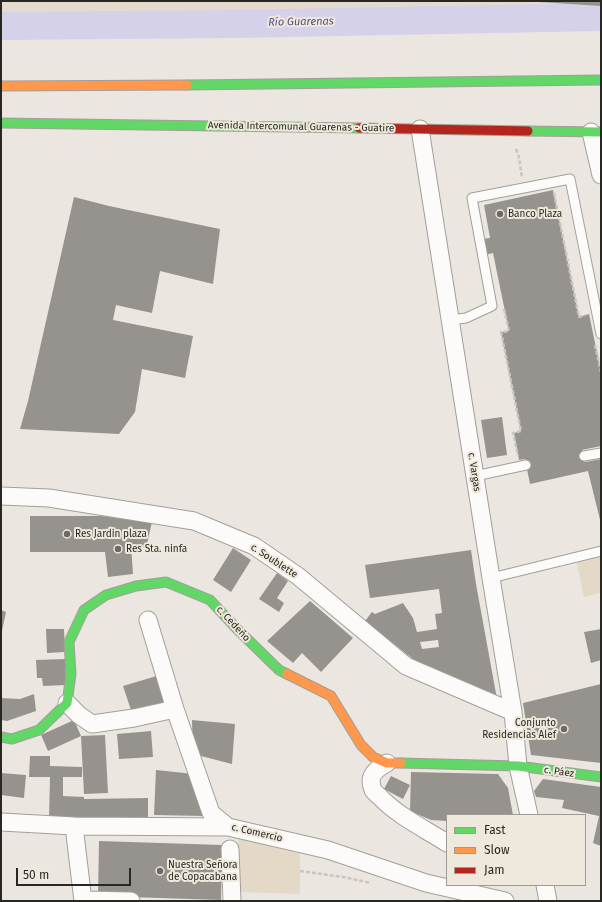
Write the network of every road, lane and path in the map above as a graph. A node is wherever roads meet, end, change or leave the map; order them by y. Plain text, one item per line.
1 (601, 80) edge
2 (1, 86) edge
3 (1, 123) edge
4 (420, 129) junction
5 (510, 130) junction
6 (596, 132) edge
7 (601, 175) edge
8 (524, 188) junction
9 (553, 190) dead end
10 (576, 305) dead end
11 (492, 306) junction
12 (450, 317) junction
13 (601, 334) edge
14 (601, 453) edge
15 (584, 456) dead end
16 (526, 465) joint
17 (475, 476) junction
18 (1, 496) edge
19 (601, 551) edge
20 (491, 578) junction
21 (148, 620) dead end
22 (67, 703) junction
23 (175, 709) junction
24 (513, 712) junction
25 (1, 737) edge
26 (387, 764) junction
27 (518, 766) junction
28 (601, 778) edge
29 (529, 814) edge
30 (1, 822) edge
31 (74, 826) junction
32 (228, 827) junction
33 (446, 842) edge
34 (230, 849) dead end
35 (300, 870) dead end
36 (374, 884) dead end
37 (545, 886) edge
38 (83, 901) edge
39 (131, 901) edge
40 (232, 901) edge
41 (505, 901) edge
42 (548, 901) edge

1 - 2 main road
3 - 4 main road, Avenida Intercomunal Guarenas - Guatire
4 - 5 main road, Avenida Intercomunal Guarenas - Guatire
4 - 12 street, c. Vargas
5 - 6 main road, Avenida Intercomunal Guarenas - Guatire
5 - 8 path
6 - 7 street
8 - 11 lane
8 - 13 lane
9 - 10 path
11 - 12 lane
11 - 16 path
12 - 17 street, c. Vargas
14 - 15 lane
16 - 17 lane
17 - 20 street, c. Vargas
18 - 24 street, c. Soublette
19 - 20 lane
20 - 24 street, c. Vargas
21 - 23 street
22 - 23 street
22 - 25 main road
22 - 26 main road, c. Cedeño
23 - 32 street
24 - 27 street, c. Vargas
26 - 27 main road, c. Cedeño
26 - 33 street
27 - 28 main road, c. Páez
27 - 29 street, c. Vargas
30 - 31 street, c. Comercio
31 - 32 street, c. Comercio
31 - 38 street
32 - 41 street, c. Comercio
34 - 40 street
35 - 36 path
37 - 42 street
38 - 39 street

